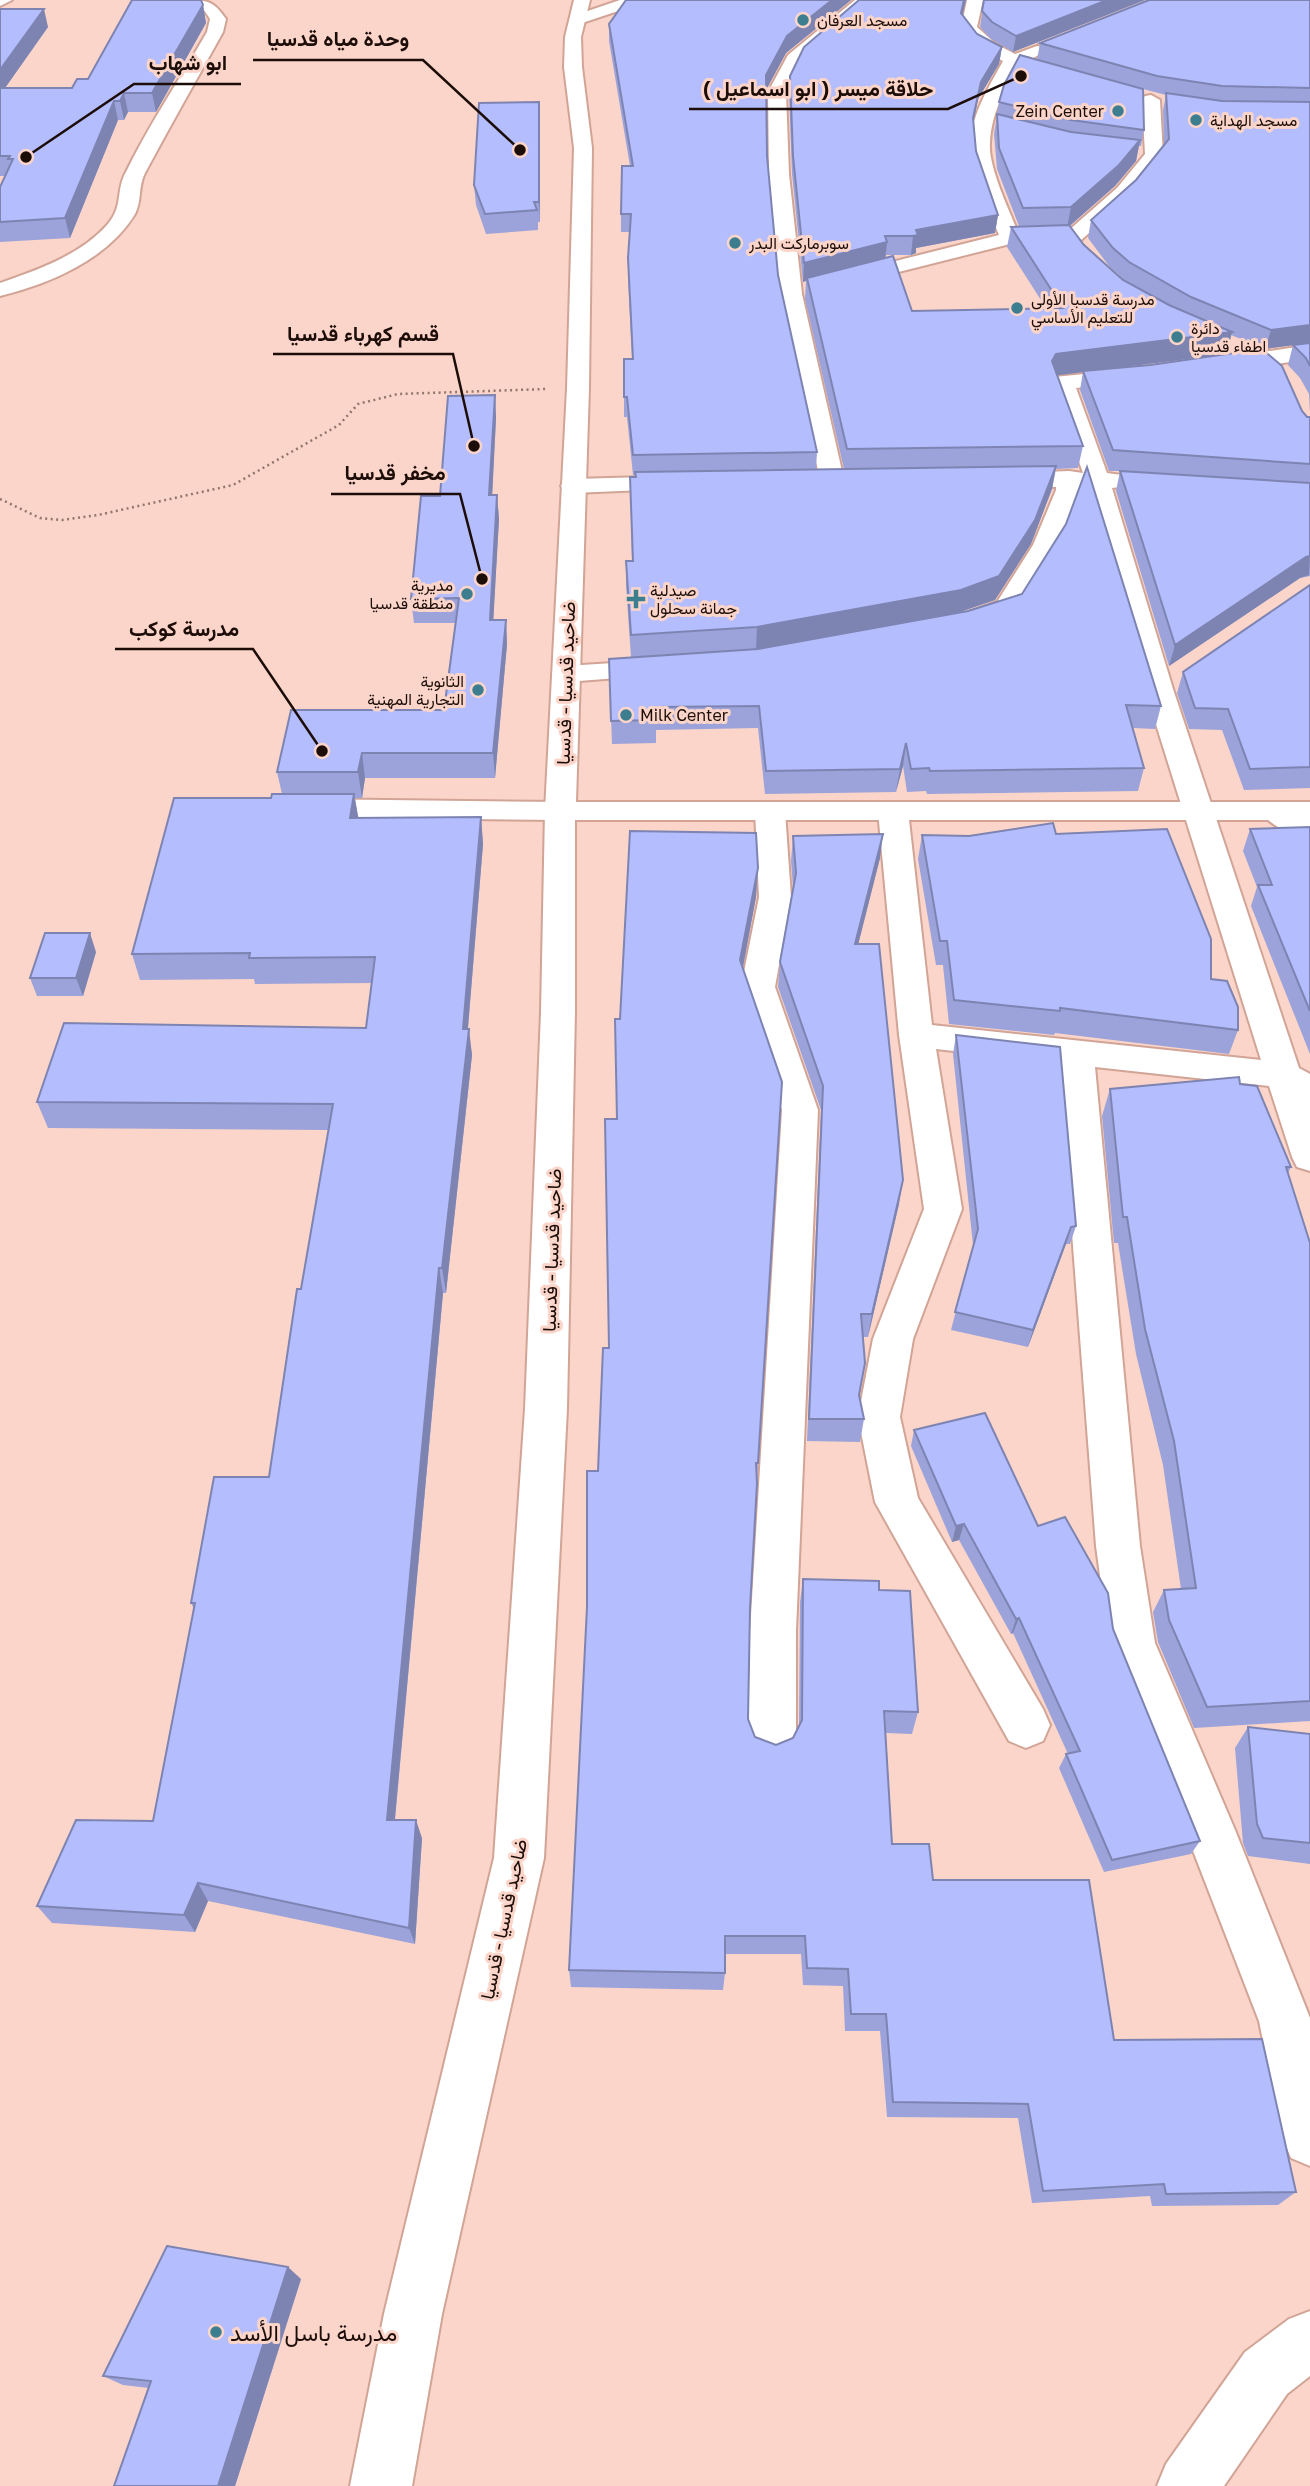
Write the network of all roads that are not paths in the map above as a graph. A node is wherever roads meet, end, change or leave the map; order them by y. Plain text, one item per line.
1 (196, 0) edge
2 (636, 0) edge
3 (865, 0) edge
4 (975, 0) edge
5 (581, 10) edge
6 (1051, 46) edge
7 (1012, 61) junction
8 (1088, 82) edge
9 (1151, 100) edge
10 (984, 123) junction
11 (1006, 130) edge
12 (1128, 153) edge
13 (1154, 155) junction
14 (1010, 238) junction
15 (0, 290) edge
16 (791, 293) junction
17 (1226, 343) edge
18 (1310, 352) edge
19 (1265, 359) junction
20 (1198, 368) edge
21 (1158, 374) edge
22 (1286, 378) edge
23 (1069, 478) junction
24 (972, 479) edge
25 (1097, 479) junction
26 (832, 480) junction
27 (860, 480) edge
28 (804, 481) edge
29 (709, 483) edge
30 (1150, 483) edge
31 (573, 486) junction
32 (951, 625) edge
33 (688, 666) edge
34 (566, 674) junction
35 (270, 808) edge
36 (560, 811) junction
37 (770, 811) junction
38 (893, 811) junction
39 (1200, 811) junction
40 (1310, 811) edge
41 (1276, 812) junction
42 (1310, 831) edge
43 (916, 1035) junction
44 (1076, 1053) junction
45 (1296, 1082) edge
46 (1310, 1157) edge
47 (1026, 1725) dead end
48 (772, 1741) edge
49 (1297, 2021) edge
50 (1310, 2139) edge
51 (1310, 2340) edge
52 (381, 2486) edge
53 (1188, 2486) edge

1 - 15 street
2 - 5 street
3 - 16 street
4 - 7 street
5 - 31 street, ضاحيد قدسيا - قدسيا
6 - 7 street
7 - 8 street
7 - 10 street
9 - 13 street
10 - 11 street
10 - 14 street
12 - 13 street
13 - 14 street
14 - 16 street
16 - 26 street
17 - 19 street
18 - 19 street
19 - 20 street
19 - 22 street
21 - 25 street
23 - 24 street
23 - 25 street
23 - 32 street
25 - 30 street
25 - 39 street
26 - 27 street
26 - 28 street
29 - 31 street
31 - 34 street, ضاحيد قدسيا - قدسيا
33 - 34 street
34 - 36 street, ضاحيد قدسيا - قدسيا
35 - 36 street
36 - 37 street
36 - 52 street, ضاحيد قدسيا - قدسيا
37 - 38 street
37 - 48 street
38 - 39 street
38 - 43 street
39 - 41 street
39 - 45 street
40 - 41 street
41 - 42 street
43 - 44 street
43 - 47 street
44 - 45 street
44 - 49 street
45 - 46 street
49 - 50 street
51 - 53 street

